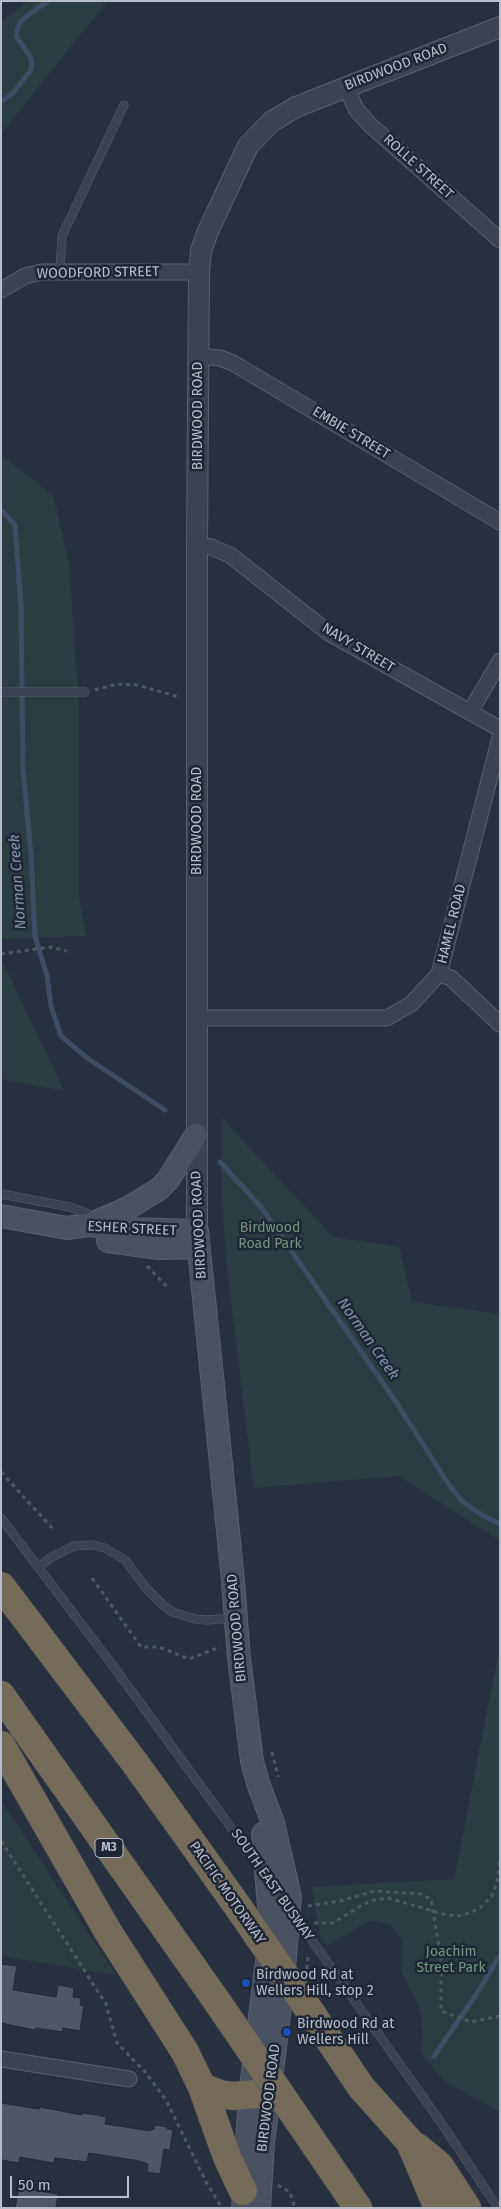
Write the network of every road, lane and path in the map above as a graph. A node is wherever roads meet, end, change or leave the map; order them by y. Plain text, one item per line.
1 (500, 27) edge
2 (346, 87) junction
3 (124, 105) dead end
4 (500, 240) edge
5 (60, 271) junction
6 (199, 272) junction
7 (1, 290) edge
8 (198, 356) junction
9 (500, 522) edge
10 (197, 545) junction
11 (500, 661) edge
12 (1, 692) edge
13 (85, 692) joint
14 (197, 700) junction
15 (470, 712) junction
16 (500, 729) edge
17 (500, 738) edge
18 (67, 951) dead end
19 (1, 954) edge
20 (440, 974) junction
21 (197, 1018) junction
22 (500, 1024) edge
23 (196, 1135) joint
24 (189, 1166) junction
25 (1, 1194) edge
26 (1, 1216) edge
27 (84, 1225) junction
28 (197, 1239) junction
29 (151, 1255) junction
30 (167, 1288) dead end
31 (203, 1299) junction
32 (1, 1472) edge
33 (1, 1518) edge
34 (1, 1524) edge
35 (53, 1529) dead end
36 (38, 1568) junction
37 (92, 1578) dead end
38 (1, 1586) edge
39 (235, 1618) junction
40 (238, 1647) junction
41 (1, 1695) edge
42 (1, 1745) edge
43 (258, 1783) junction
44 (1, 1841) edge
45 (500, 1859) edge
46 (290, 1897) junction
47 (433, 1912) junction
48 (310, 1924) dead end
49 (500, 2016) edge
50 (1, 2059) edge
51 (129, 2079) dead end
52 (202, 2087) junction
53 (259, 2094) junction
54 (410, 2142) junction
55 (273, 2184) dead end
56 (242, 2204) edge
57 (295, 2208) edge
58 (358, 2208) edge
59 (438, 2208) edge
60 (467, 2208) edge
61 (498, 2208) edge

1 - 2 street, BIRDWOOD ROAD
2 - 4 street, ROLLE STREET
2 - 6 street, BIRDWOOD ROAD
3 - 5 lane
5 - 6 street, WOODFORD STREET
5 - 7 street, WOODFORD STREET
6 - 8 street, BIRDWOOD ROAD
8 - 9 street, EMBIE STREET
8 - 10 street, BIRDWOOD ROAD
10 - 14 street, BIRDWOOD ROAD
10 - 15 street, NAVY STREET
11 - 15 street
12 - 13 lane
13 - 14 path
14 - 21 street, BIRDWOOD ROAD
15 - 16 street, NAVY STREET
17 - 20 street, HAMEL ROAD
18 - 19 path
20 - 21 street, HAMEL ROAD
20 - 22 street
21 - 23 street, BIRDWOOD ROAD
23 - 24 main road
24 - 27 main road
24 - 28 street, BIRDWOOD ROAD
25 - 27 lane, ESHER STREET
26 - 27 main road, ESHER STREET
27 - 28 main road, ESHER STREET
27 - 29 main road, ESHER STREET
28 - 29 main road, ESHER STREET
28 - 31 main road, BIRDWOOD ROAD
29 - 30 path
29 - 31 main road
31 - 39 main road, BIRDWOOD ROAD
32 - 35 path
33 - 36 lane, SOUTH EAST BUSWAY
34 - 36 lane, SOUTH EAST BUSWAY
36 - 39 lane
36 - 61 lane, SOUTH EAST BUSWAY, bridge
37 - 40 path
38 - 54 highway, PACIFIC MOTORWAY, bridge
39 - 40 main road, BIRDWOOD ROAD
40 - 43 main road, BIRDWOOD ROAD
41 - 58 highway, M3, bridge
42 - 52 highway
43 - 46 main road, BIRDWOOD ROAD
43 - 53 main road, BIRDWOOD ROAD
44 - 56 path
45 - 47 path
46 - 47 path
46 - 53 main road, BIRDWOOD ROAD
47 - 48 path
47 - 49 path
50 - 51 street
52 - 53 highway
52 - 56 highway
53 - 56 main road, BIRDWOOD ROAD
54 - 59 highway, PACIFIC MOTORWAY
54 - 60 highway
55 - 57 path

